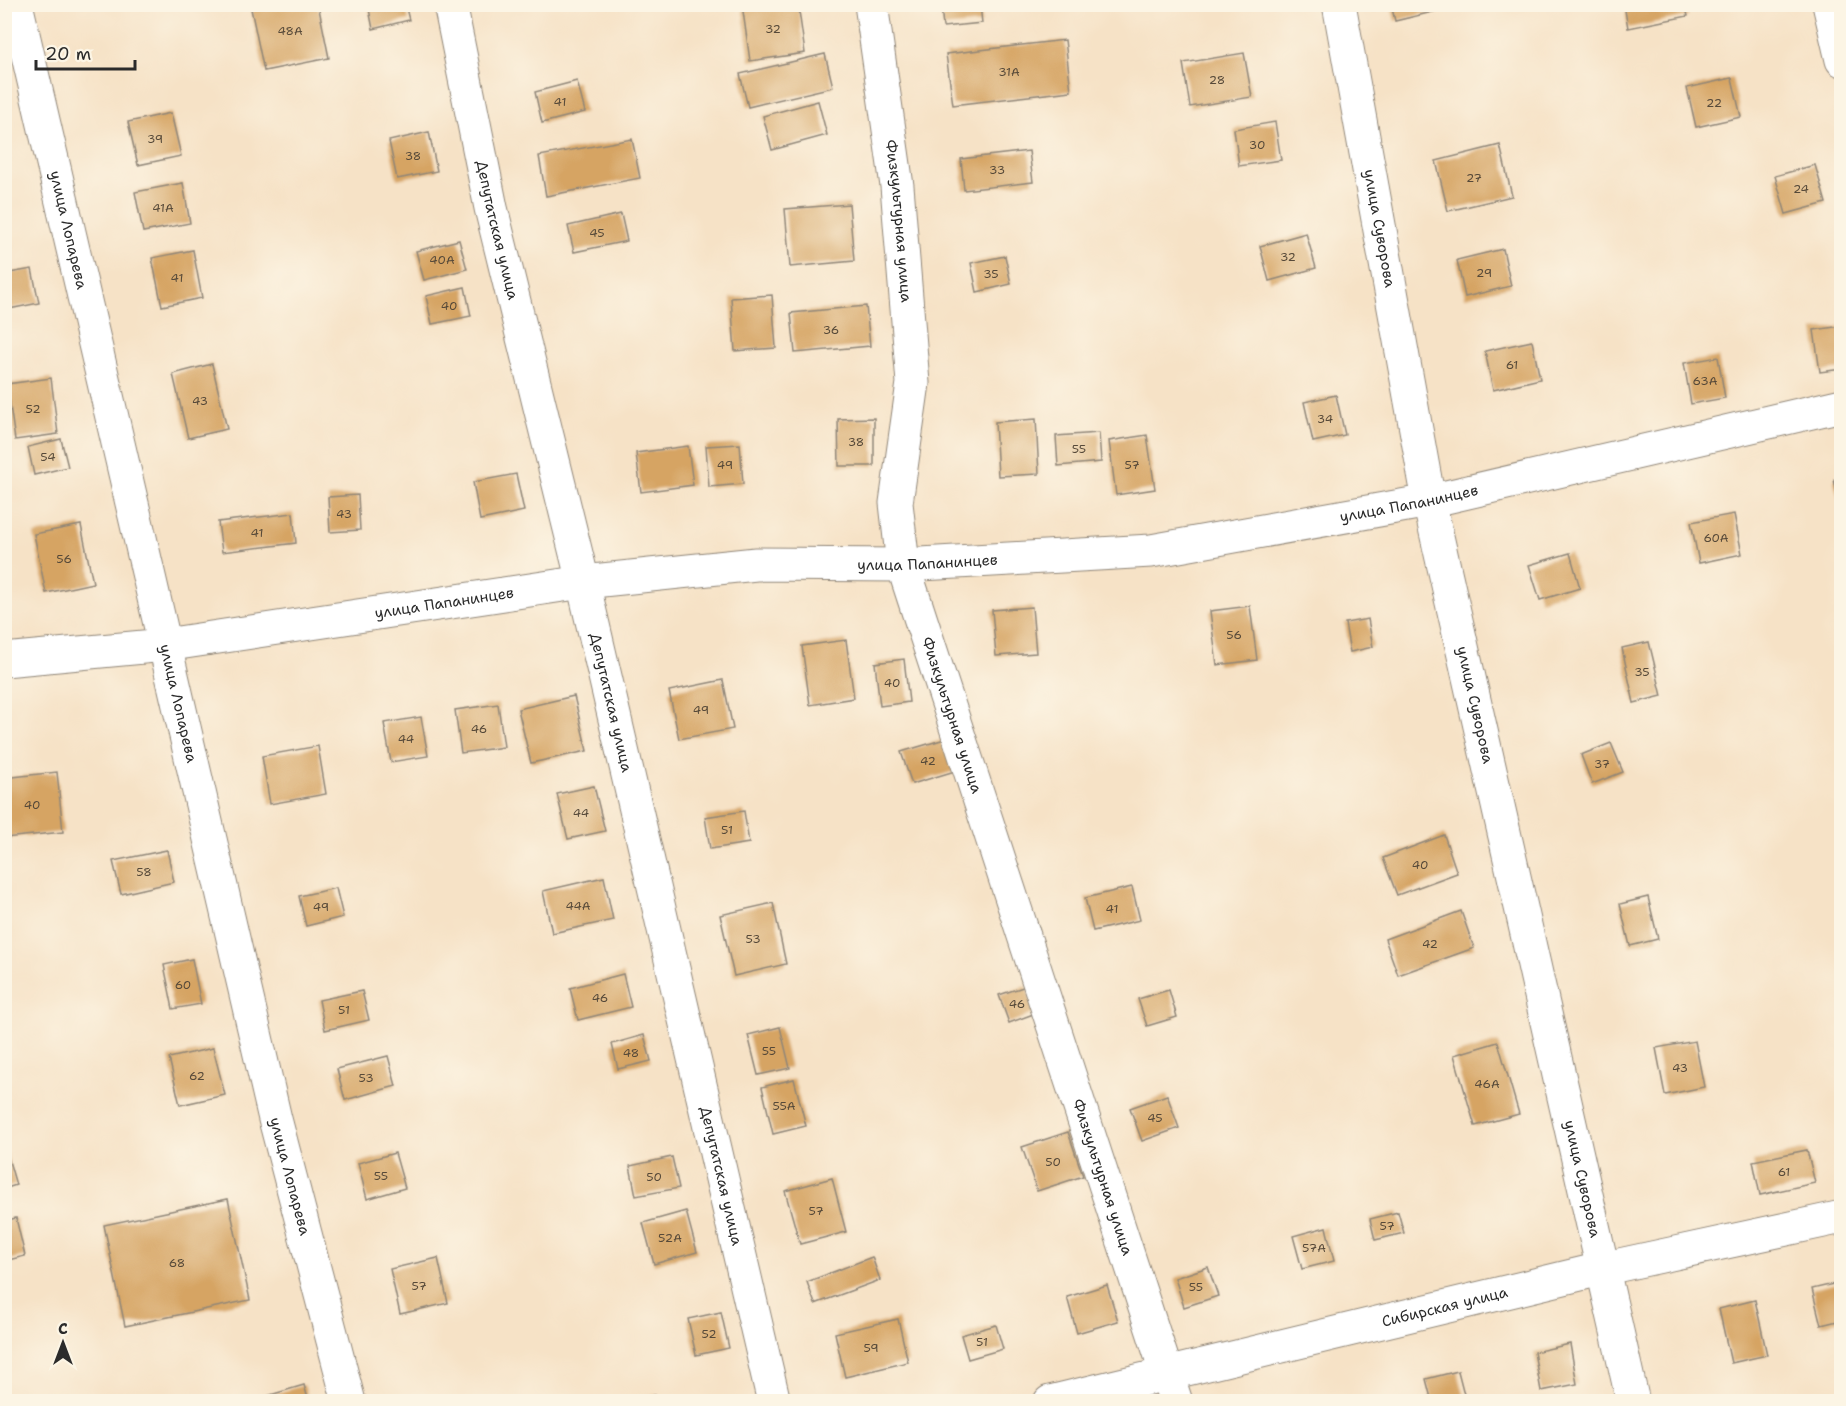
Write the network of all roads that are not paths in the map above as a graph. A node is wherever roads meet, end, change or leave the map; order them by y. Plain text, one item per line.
1 (16, 4) edge
2 (450, 4) edge
3 (872, 4) edge
4 (1339, 4) edge
5 (1829, 4) edge
6 (1842, 60) edge
7 (1842, 405) edge
8 (1429, 501) junction
9 (903, 565) junction
10 (583, 582) junction
11 (165, 645) junction
12 (4, 660) edge
13 (1842, 1217) edge
14 (1601, 1269) junction
15 (1172, 1386) edge
16 (348, 1401) edge
17 (774, 1401) edge
18 (1050, 1401) edge
19 (1633, 1401) edge

1 - 11 street, улица Лопарева
2 - 10 street, Депутатская улица
3 - 9 street, Физкультурная улица
4 - 8 street, улица Суворова
5 - 6 street
7 - 8 street, улица Папанинцев
8 - 9 street, улица Папанинцев
8 - 14 street, улица Суворова
9 - 10 street, улица Папанинцев
9 - 15 street, Физкультурная улица
10 - 11 street, улица Папанинцев
10 - 17 street, Депутатская улица
11 - 12 street, улица Папанинцев
11 - 16 street, улица Лопарева
13 - 14 street, Сибирская улица
14 - 15 street, Сибирская улица
14 - 19 street, улица Суворова
15 - 18 street, Сибирская улица

